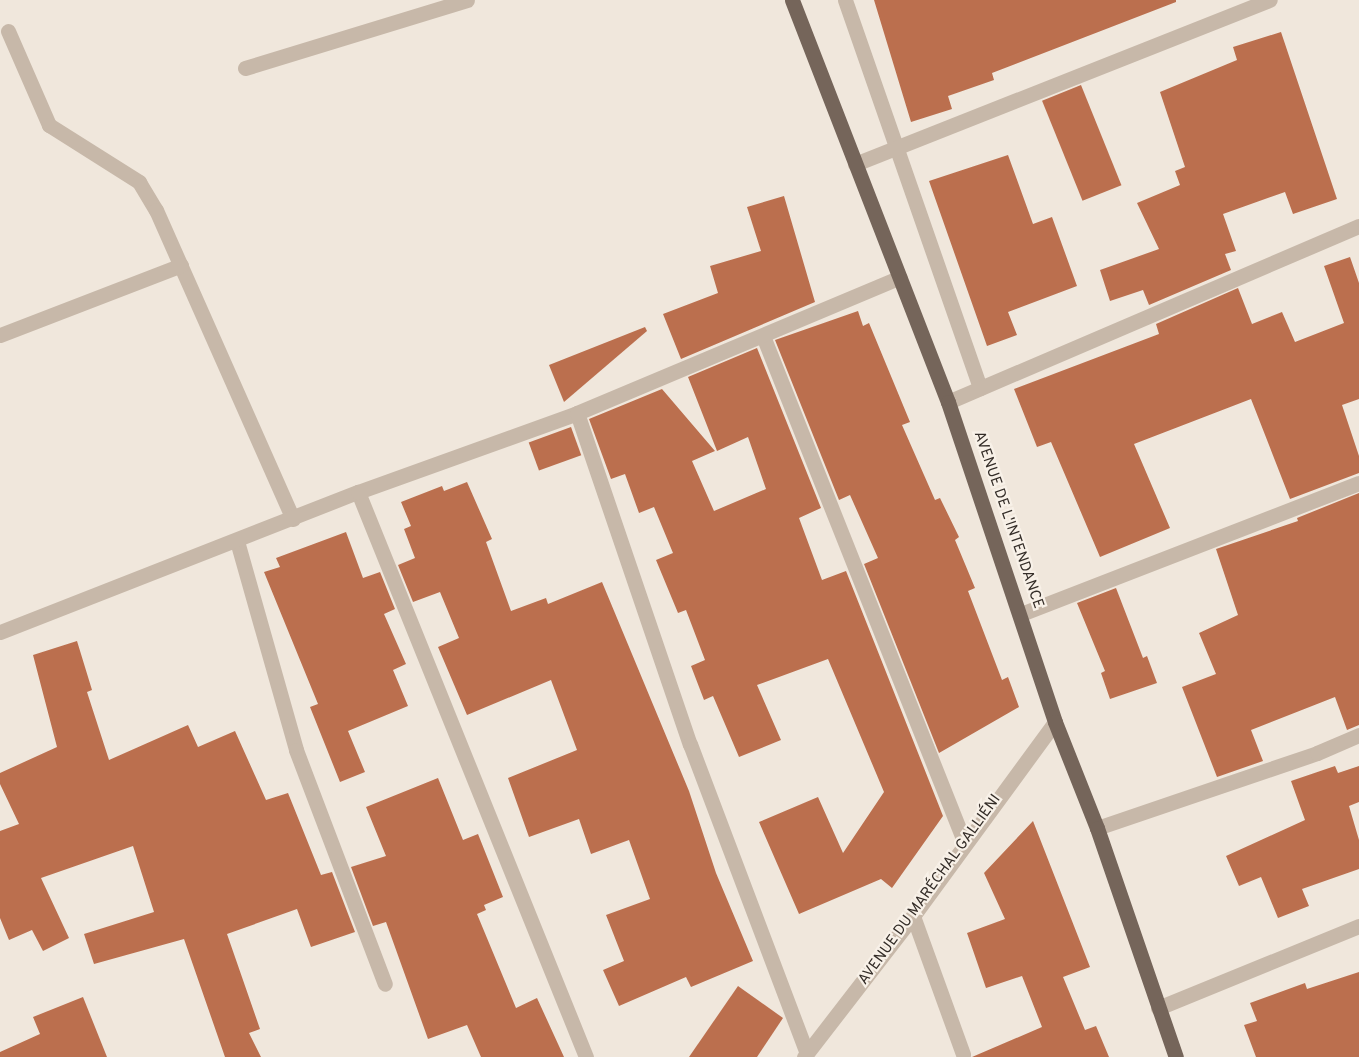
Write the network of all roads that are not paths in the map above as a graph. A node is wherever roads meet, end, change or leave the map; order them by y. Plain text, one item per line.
1 (467, 0) edge
2 (792, 0) edge
3 (845, 0) edge
4 (1270, 0) edge
5 (8, 31) dead end
6 (246, 68) dead end
7 (897, 147) junction
8 (855, 164) junction
9 (1359, 226) edge
10 (181, 265) junction
11 (900, 277) junction
12 (0, 335) edge
13 (763, 336) junction
14 (980, 388) junction
15 (948, 402) junction
16 (577, 413) junction
17 (1359, 483) edge
18 (358, 492) junction
19 (293, 519) junction
20 (237, 541) junction
21 (1022, 614) junction
22 (0, 632) edge
23 (1055, 722) junction
24 (1359, 735) edge
25 (1096, 828) junction
26 (964, 841) junction
27 (913, 916) junction
28 (1359, 926) edge
29 (386, 984) dead end
30 (1158, 1008) junction
31 (963, 1054) dead end
32 (806, 1055) edge
33 (586, 1057) edge
34 (1176, 1057) edge

1 - 6 street
2 - 8 main road, AVENUE DE L'INTENDANCE
3 - 7 street
4 - 7 street
5 - 10 street
7 - 8 street
7 - 14 street
8 - 11 main road, AVENUE DE L'INTENDANCE
9 - 14 street
10 - 12 street
10 - 19 street
11 - 13 street
11 - 15 main road, AVENUE DE L'INTENDANCE
13 - 16 street
13 - 26 street
14 - 15 street
15 - 21 main road, AVENUE DE L'INTENDANCE
16 - 18 street
16 - 32 street
17 - 21 street
18 - 19 street
18 - 33 street
19 - 20 street
20 - 22 street
20 - 29 street
21 - 23 main road, AVENUE DE L'INTENDANCE
23 - 25 main road, AVENUE DE L'INTENDANCE
23 - 26 street, AVENUE DU MARÉCHAL GALLIÉNI
24 - 25 street
25 - 30 main road, AVENUE DE L'INTENDANCE
26 - 27 street, AVENUE DU MARÉCHAL GALLIÉNI
27 - 31 street
27 - 32 street, AVENUE DU MARÉCHAL GALLIÉNI
28 - 30 street
30 - 34 main road, AVENUE DE L'INTENDANCE

